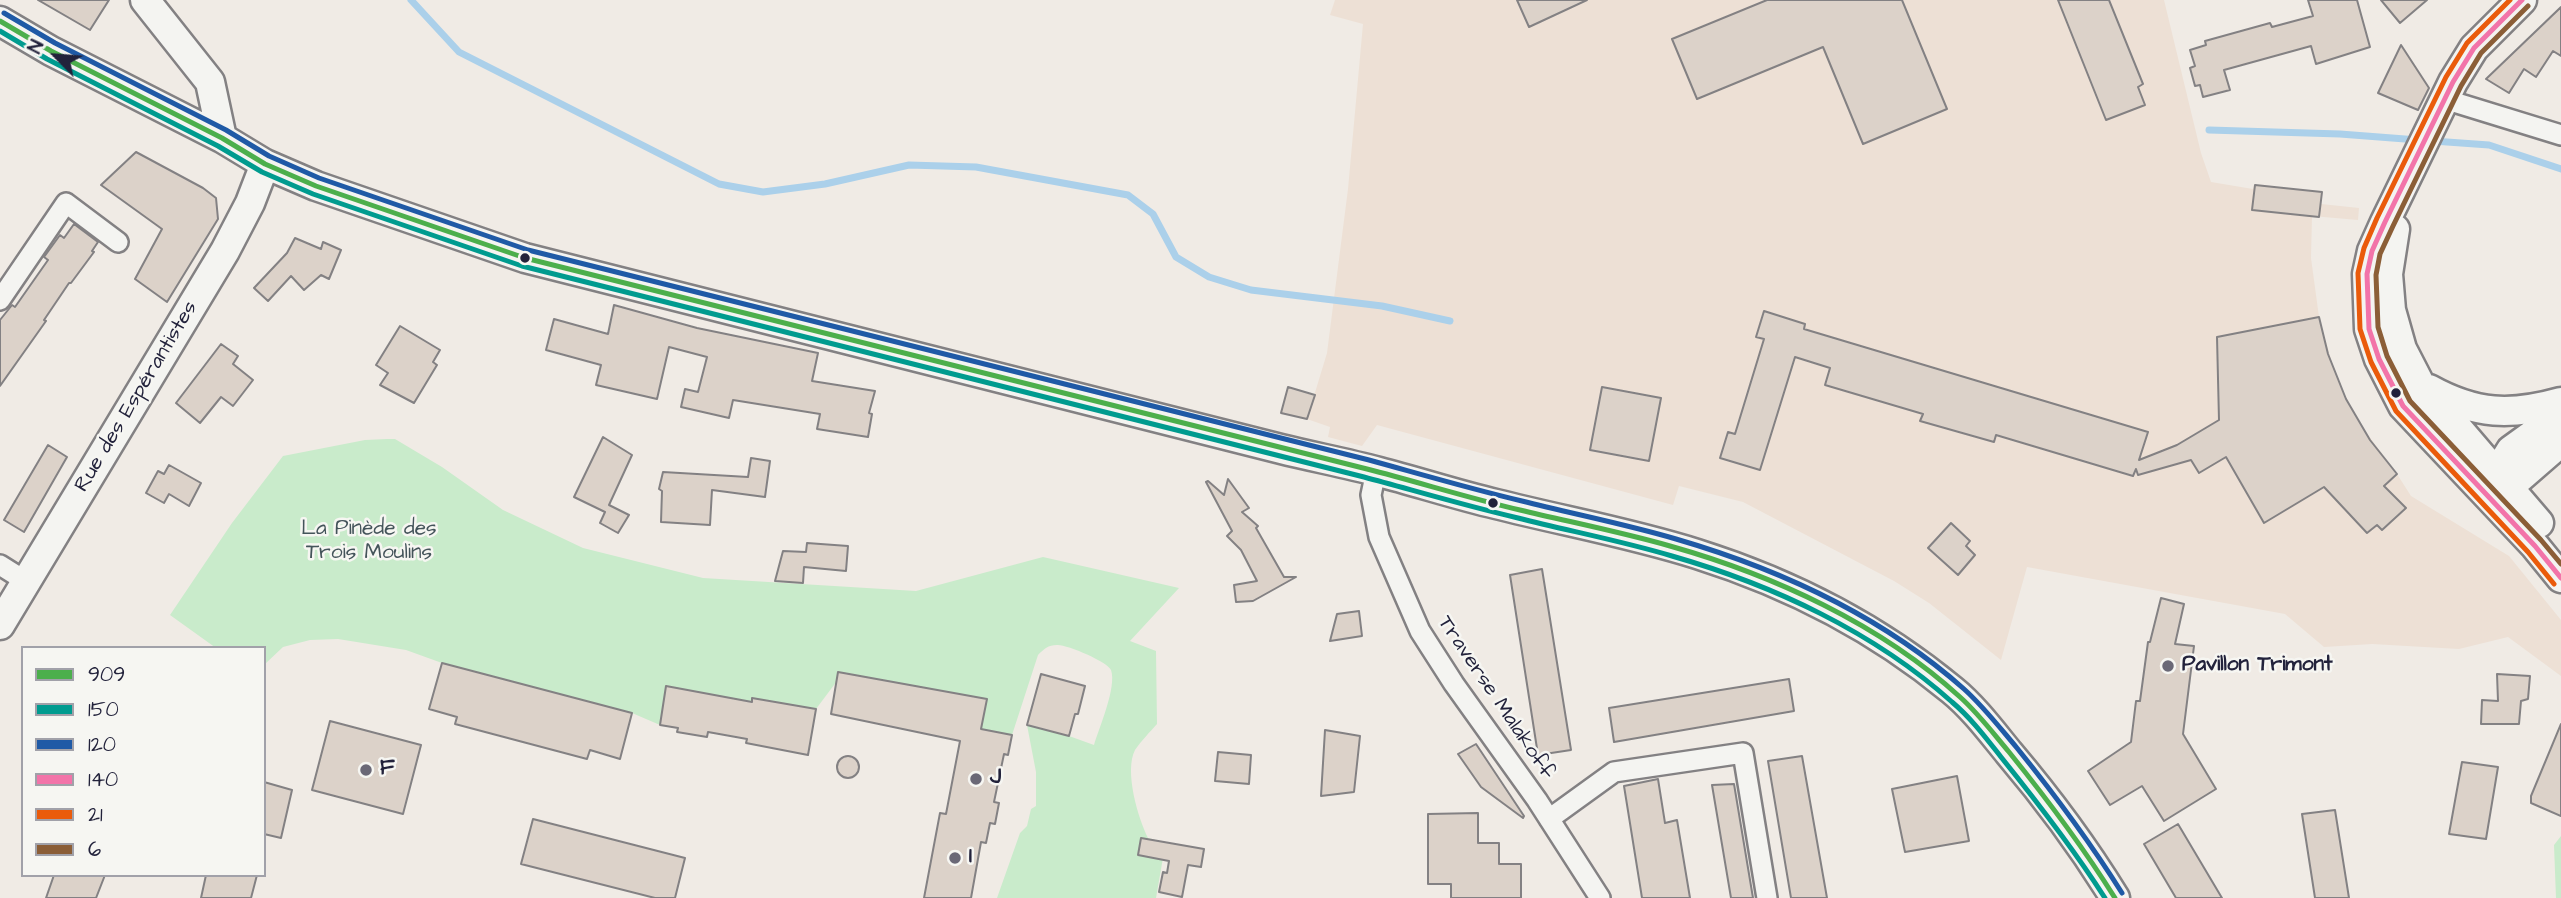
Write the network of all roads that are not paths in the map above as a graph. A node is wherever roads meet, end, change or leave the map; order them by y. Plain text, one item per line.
1 (145, 0) edge
2 (2522, 0) edge
3 (0, 21) edge
4 (2442, 103) junction
5 (2561, 135) edge
6 (222, 138) junction
7 (265, 164) junction
8 (2410, 172) junction
9 (118, 242) dead end
10 (0, 300) edge
11 (2420, 384) junction
12 (2561, 402) edge
13 (2561, 414) edge
14 (2561, 442) edge
15 (1376, 471) junction
16 (2496, 485) junction
17 (2561, 548) edge
18 (0, 565) edge
19 (2561, 578) edge
20 (27, 582) junction
21 (0, 625) edge
22 (1549, 819) junction
23 (1600, 898) edge
24 (1767, 898) edge
25 (2115, 898) edge

1 - 6 main road
2 - 4 main road
3 - 6 main road
4 - 5 street
4 - 8 main road
6 - 7 main road
7 - 15 main road
7 - 20 main road, Rue des Espérantistes
8 - 11 main road
8 - 16 main road
9 - 10 street
11 - 12 main road
11 - 16 main road
13 - 16 main road
14 - 16 main road
15 - 22 street, Traverse Malakoff
15 - 25 main road
16 - 17 main road
16 - 19 main road
18 - 20 street
20 - 21 main road, Rue des Espérantistes
22 - 23 street, Traverse Malakoff
22 - 24 street

